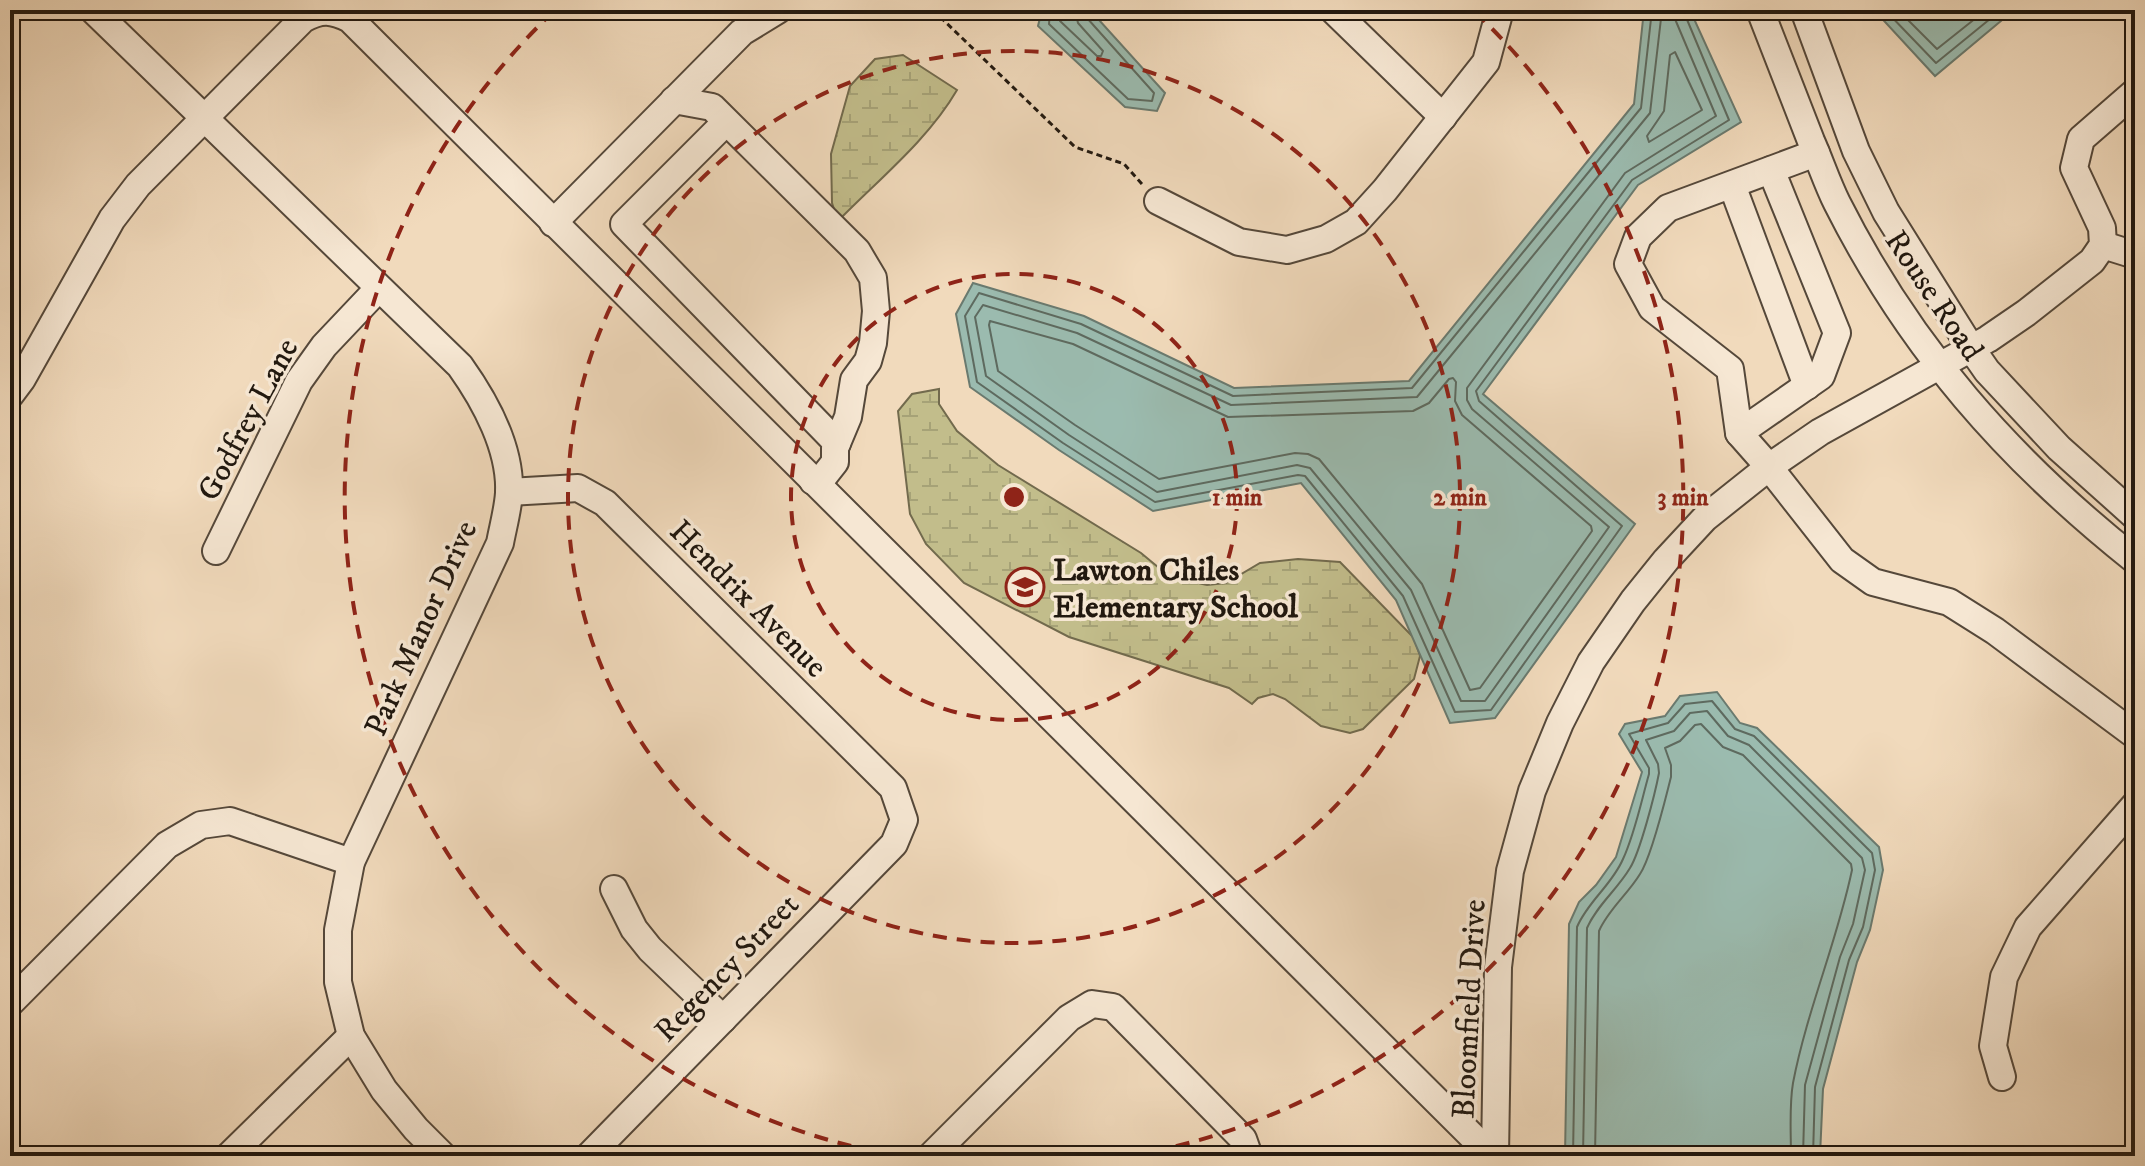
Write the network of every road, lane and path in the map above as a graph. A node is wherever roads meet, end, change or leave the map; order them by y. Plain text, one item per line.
1 (93, 10) edge
2 (778, 10) edge
3 (933, 10) edge
4 (1333, 10) edge
5 (1500, 10) edge
6 (1760, 10) edge
7 (1804, 10) edge
8 (710, 63) junction
9 (2135, 92) edge
10 (674, 100) junction
11 (719, 114) junction
12 (1443, 117) junction
13 (204, 118) junction
14 (1816, 153) junction
15 (1771, 170) junction
16 (1732, 185) junction
17 (1158, 201) joint
18 (553, 223) junction
19 (2103, 245) junction
20 (2135, 255) edge
21 (378, 289) junction
22 (1971, 348) junction
23 (1938, 366) junction
24 (1807, 386) junction
25 (10, 395) edge
26 (1739, 433) junction
27 (837, 443) junction
28 (1769, 467) junction
29 (813, 481) junction
30 (509, 492) junction
31 (2135, 516) edge
32 (216, 551) dead end
33 (2135, 560) edge
34 (2135, 735) edge
35 (2135, 805) edge
36 (904, 820) joint
37 (351, 862) junction
38 (614, 889) dead end
39 (10, 1003) edge
40 (723, 1019) junction
41 (351, 1036) junction
42 (2002, 1077) dead end
43 (229, 1156) edge
44 (443, 1156) edge
45 (589, 1156) edge
46 (931, 1156) edge
47 (1249, 1156) edge
48 (1494, 1156) edge

1 - 13 street, Park Manor Drive
2 - 8 street
3 - 17 path
4 - 12 street
5 - 12 street
6 - 14 street, Rouse Road
7 - 22 street, Rouse Road
8 - 10 street
8 - 11 street
9 - 19 street
10 - 11 street
10 - 18 street
11 - 27 street
11 - 27 street
12 - 17 street
13 - 18 street
13 - 21 street, Park Manor Drive
13 - 25 street
14 - 15 street
14 - 23 street, Rouse Road
15 - 16 street
15 - 24 street
16 - 24 street
16 - 26 street
18 - 29 street
19 - 20 street
19 - 22 street, Bloomfield Drive
21 - 30 street, Park Manor Drive
21 - 32 street, Godfrey Lane
22 - 23 street, Bloomfield Drive
22 - 31 street, Rouse Road
23 - 28 street, Bloomfield Drive
23 - 33 street, Rouse Road
24 - 26 street
26 - 28 street
27 - 29 street
28 - 34 street
28 - 48 street, Bloomfield Drive
29 - 48 street
30 - 36 street, Hendrix Avenue
30 - 37 street, Park Manor Drive
35 - 42 street
36 - 40 street, Regency Street
37 - 39 street
37 - 41 street, Park Manor Drive
38 - 40 street
40 - 45 street, Regency Street
41 - 43 street
41 - 44 street, Park Manor Drive
46 - 47 street

